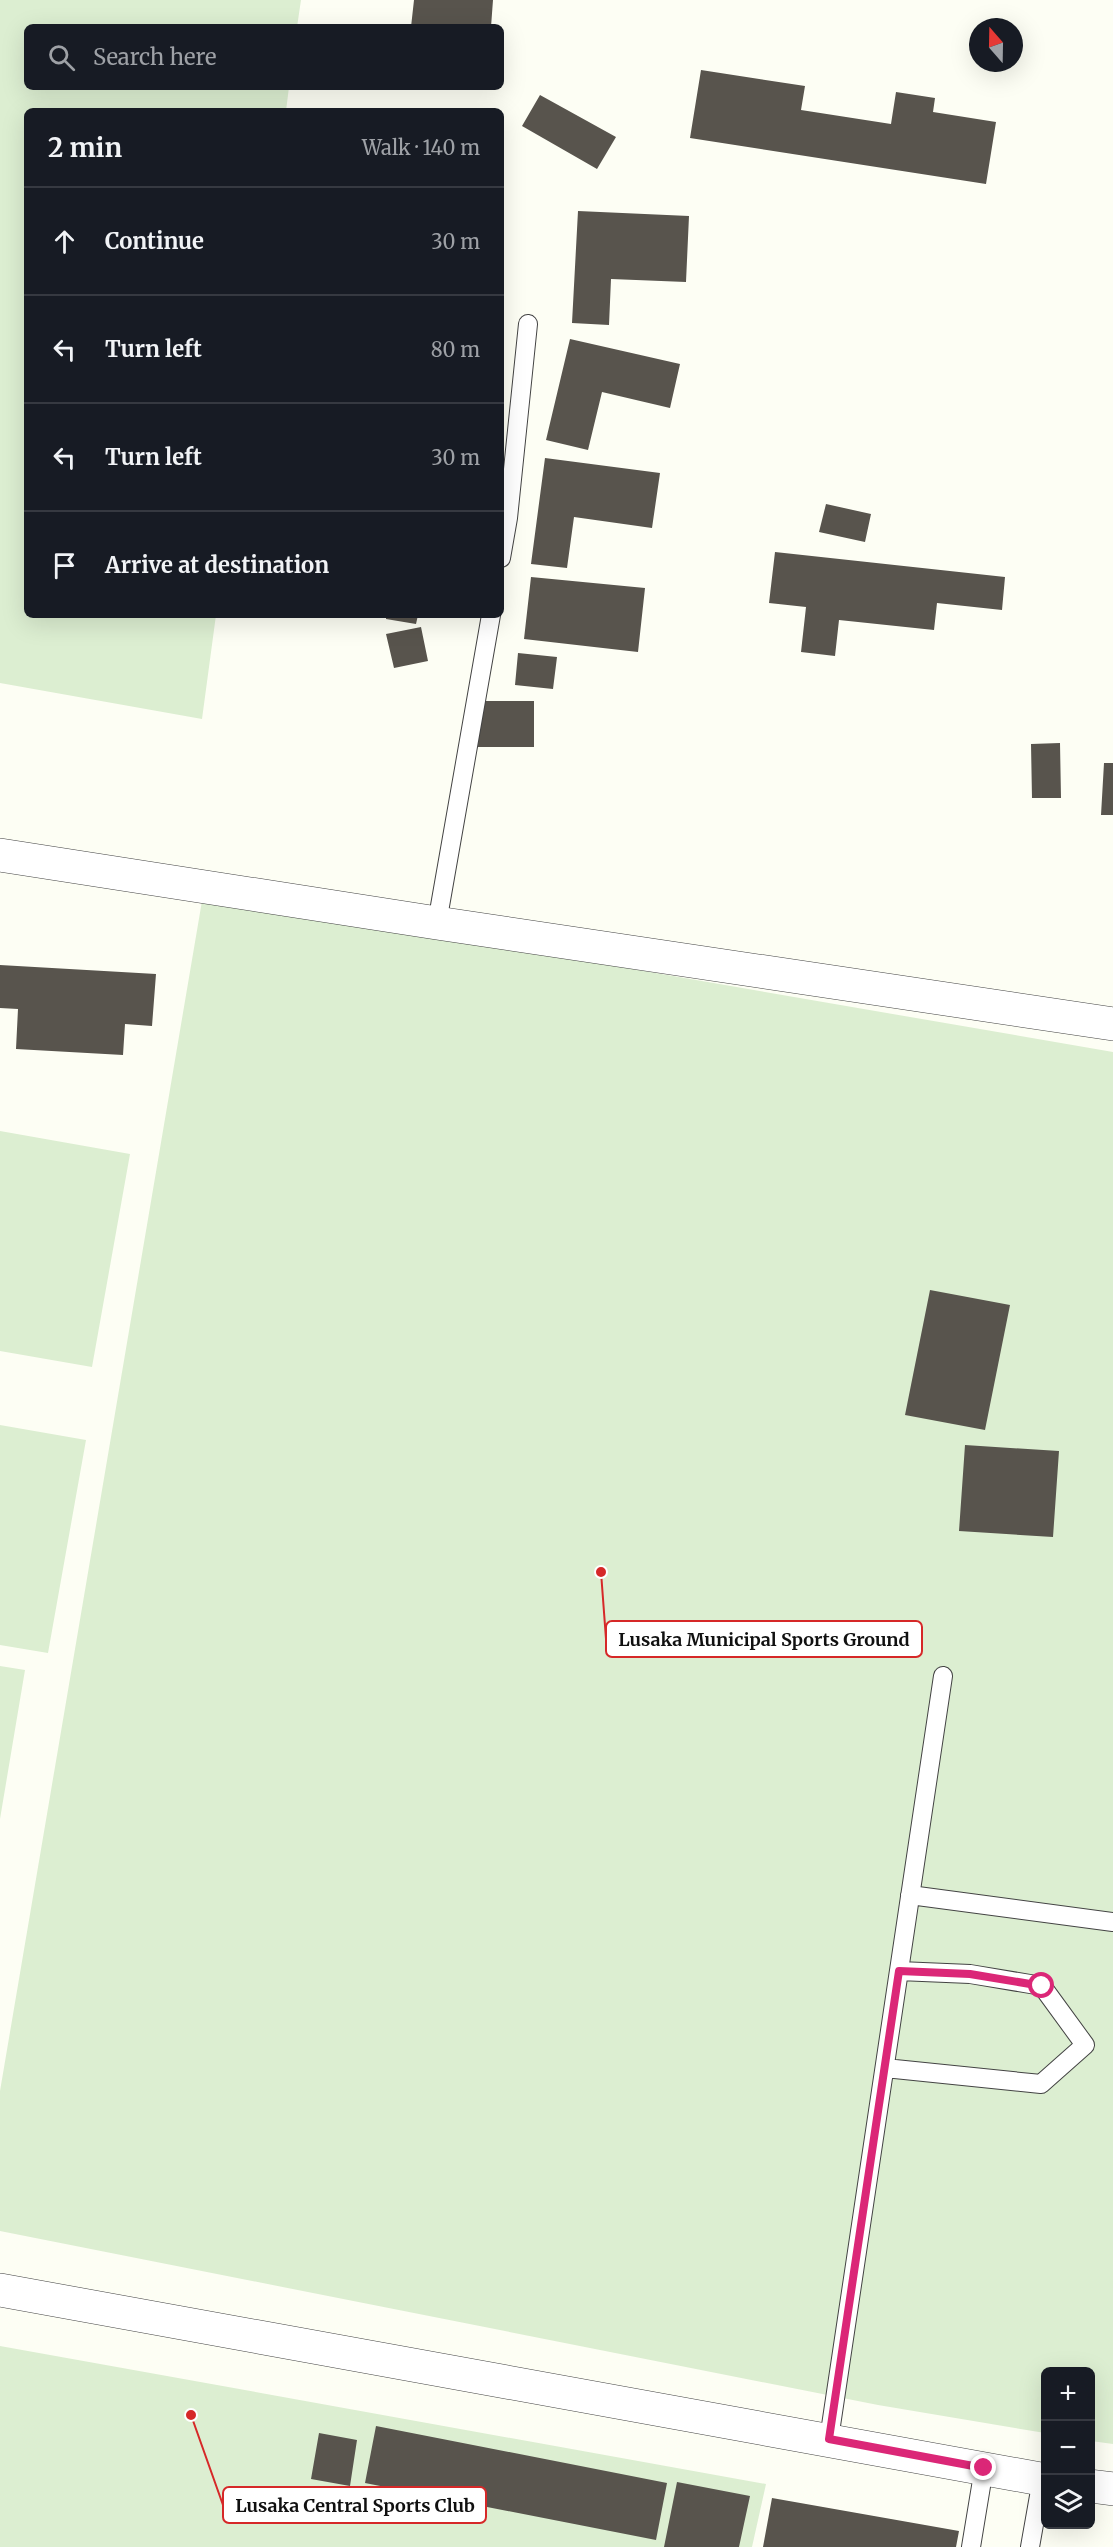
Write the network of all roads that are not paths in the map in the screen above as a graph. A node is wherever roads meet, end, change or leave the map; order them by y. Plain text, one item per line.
1 (528, 324) dead end
2 (504, 541) edge
3 (490, 618) edge
4 (0, 855) edge
5 (437, 923) junction
6 (1113, 1024) edge
7 (943, 1676) dead end
8 (910, 1895) junction
9 (1113, 1922) edge
10 (899, 1971) junction
11 (885, 2067) junction
12 (0, 2290) edge
13 (829, 2439) junction
14 (984, 2468) junction
15 (1041, 2478) edge
16 (1095, 2487) edge
17 (1113, 2489) edge
18 (1041, 2494) edge
19 (971, 2547) edge
20 (1030, 2547) edge

1 - 2 lane
3 - 5 lane
4 - 5 street
5 - 6 street
7 - 8 lane
8 - 9 lane
8 - 10 lane
10 - 11 lane
10 - 11 lane
11 - 13 lane
12 - 13 street
13 - 14 street
14 - 15 street
14 - 19 lane
16 - 17 street
18 - 20 lane

